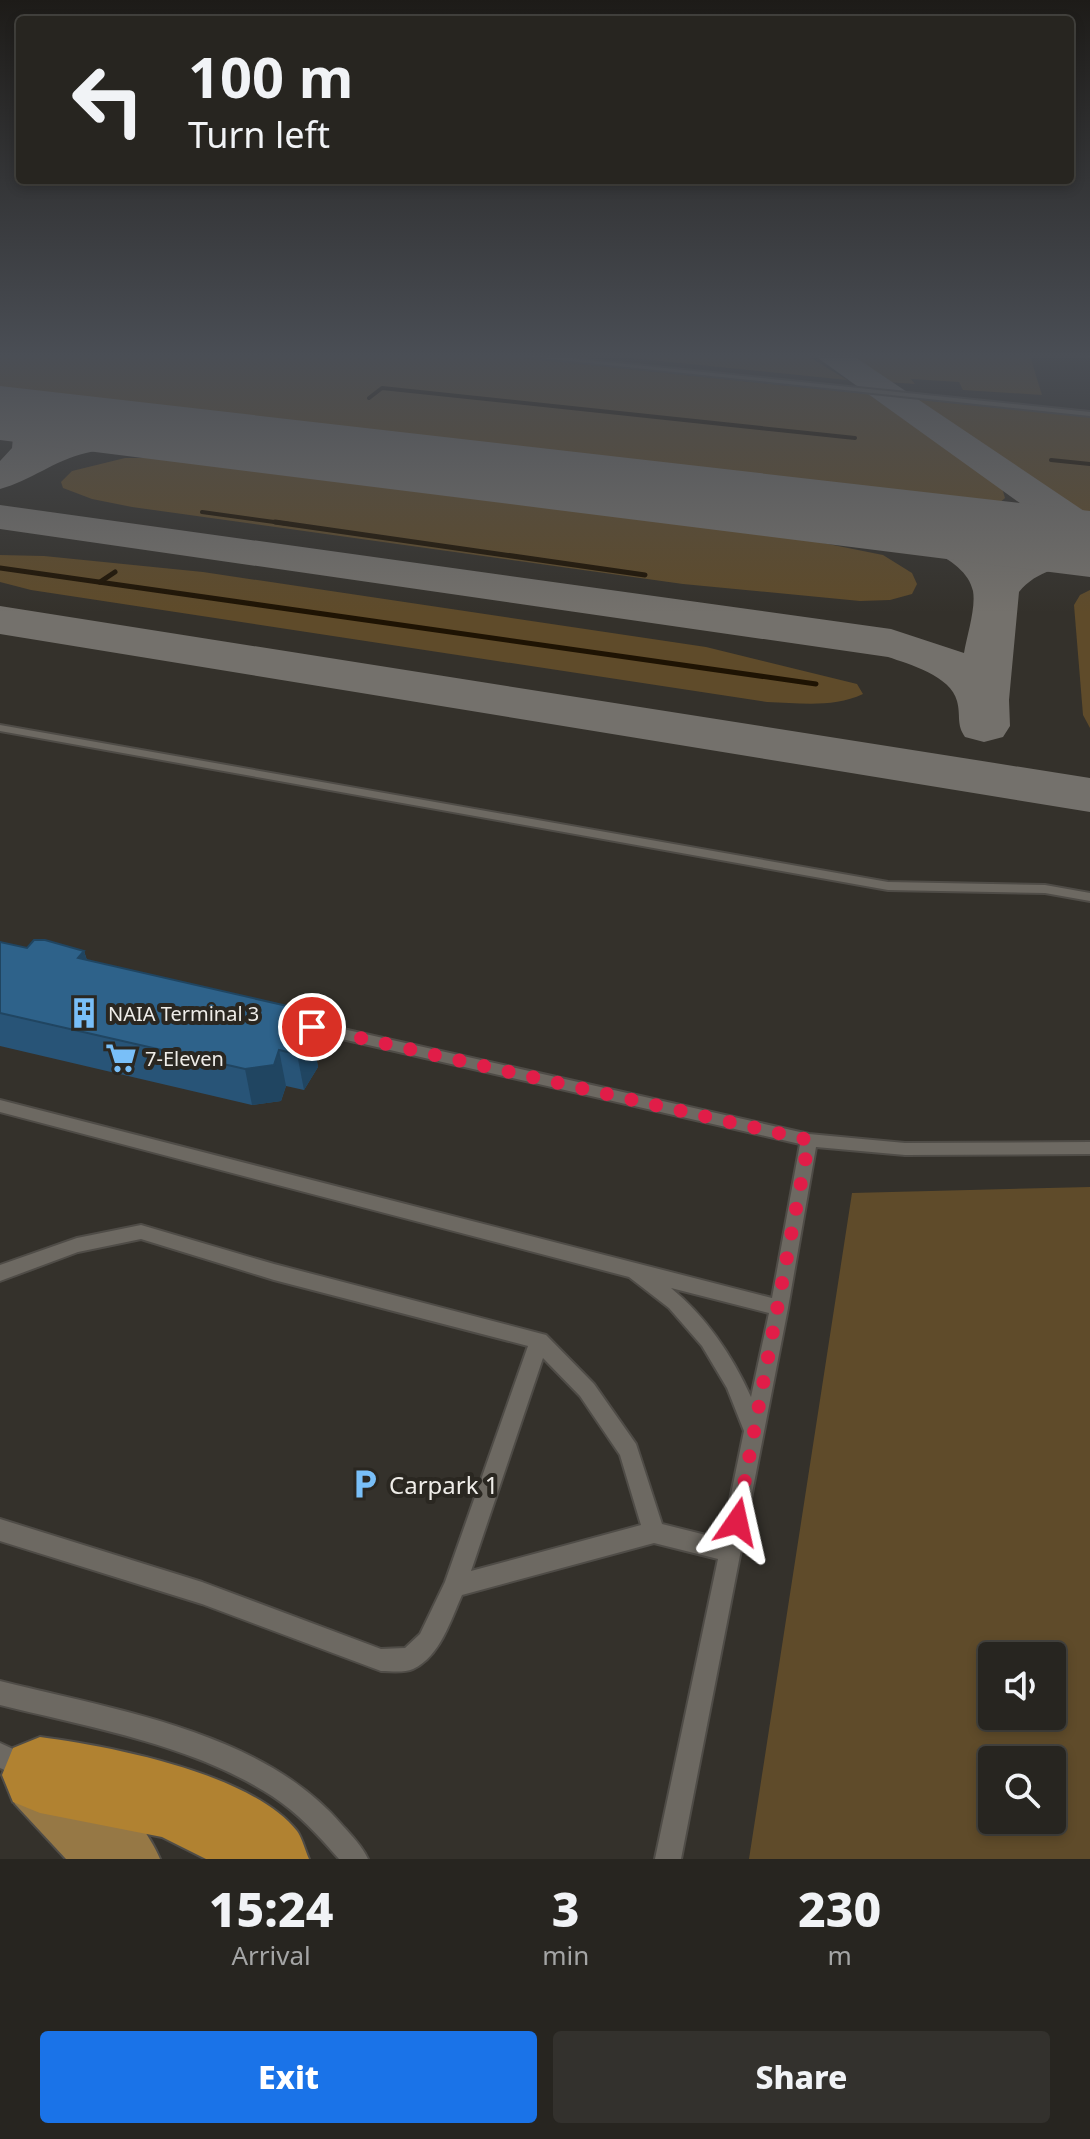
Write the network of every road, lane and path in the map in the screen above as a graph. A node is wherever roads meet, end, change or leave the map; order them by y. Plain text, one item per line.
1 (0, 728) edge
2 (1090, 897) edge
3 (312, 1027) edge
4 (0, 1106) edge
5 (809, 1140) junction
6 (1090, 1148) edge
7 (625, 1266) junction
8 (0, 1273) edge
9 (779, 1308) junction
10 (539, 1341) junction
11 (755, 1432) junction
12 (0, 1530) edge
13 (654, 1532) junction
14 (730, 1552) junction
15 (455, 1586) junction
16 (0, 1693) edge
17 (13, 1769) edge
18 (120, 1859) edge
19 (269, 1859) edge
20 (355, 1859) edge
21 (668, 1859) edge

1 - 2 lane
3 - 5 lane
4 - 7 lane
5 - 6 lane
5 - 9 lane
7 - 9 lane
7 - 11 lane
8 - 10 lane
9 - 11 lane
10 - 13 lane
10 - 15 lane
11 - 14 lane
12 - 15 lane
13 - 14 lane
13 - 15 lane
14 - 21 lane
16 - 20 lane
17 - 18 main road
17 - 19 highway

